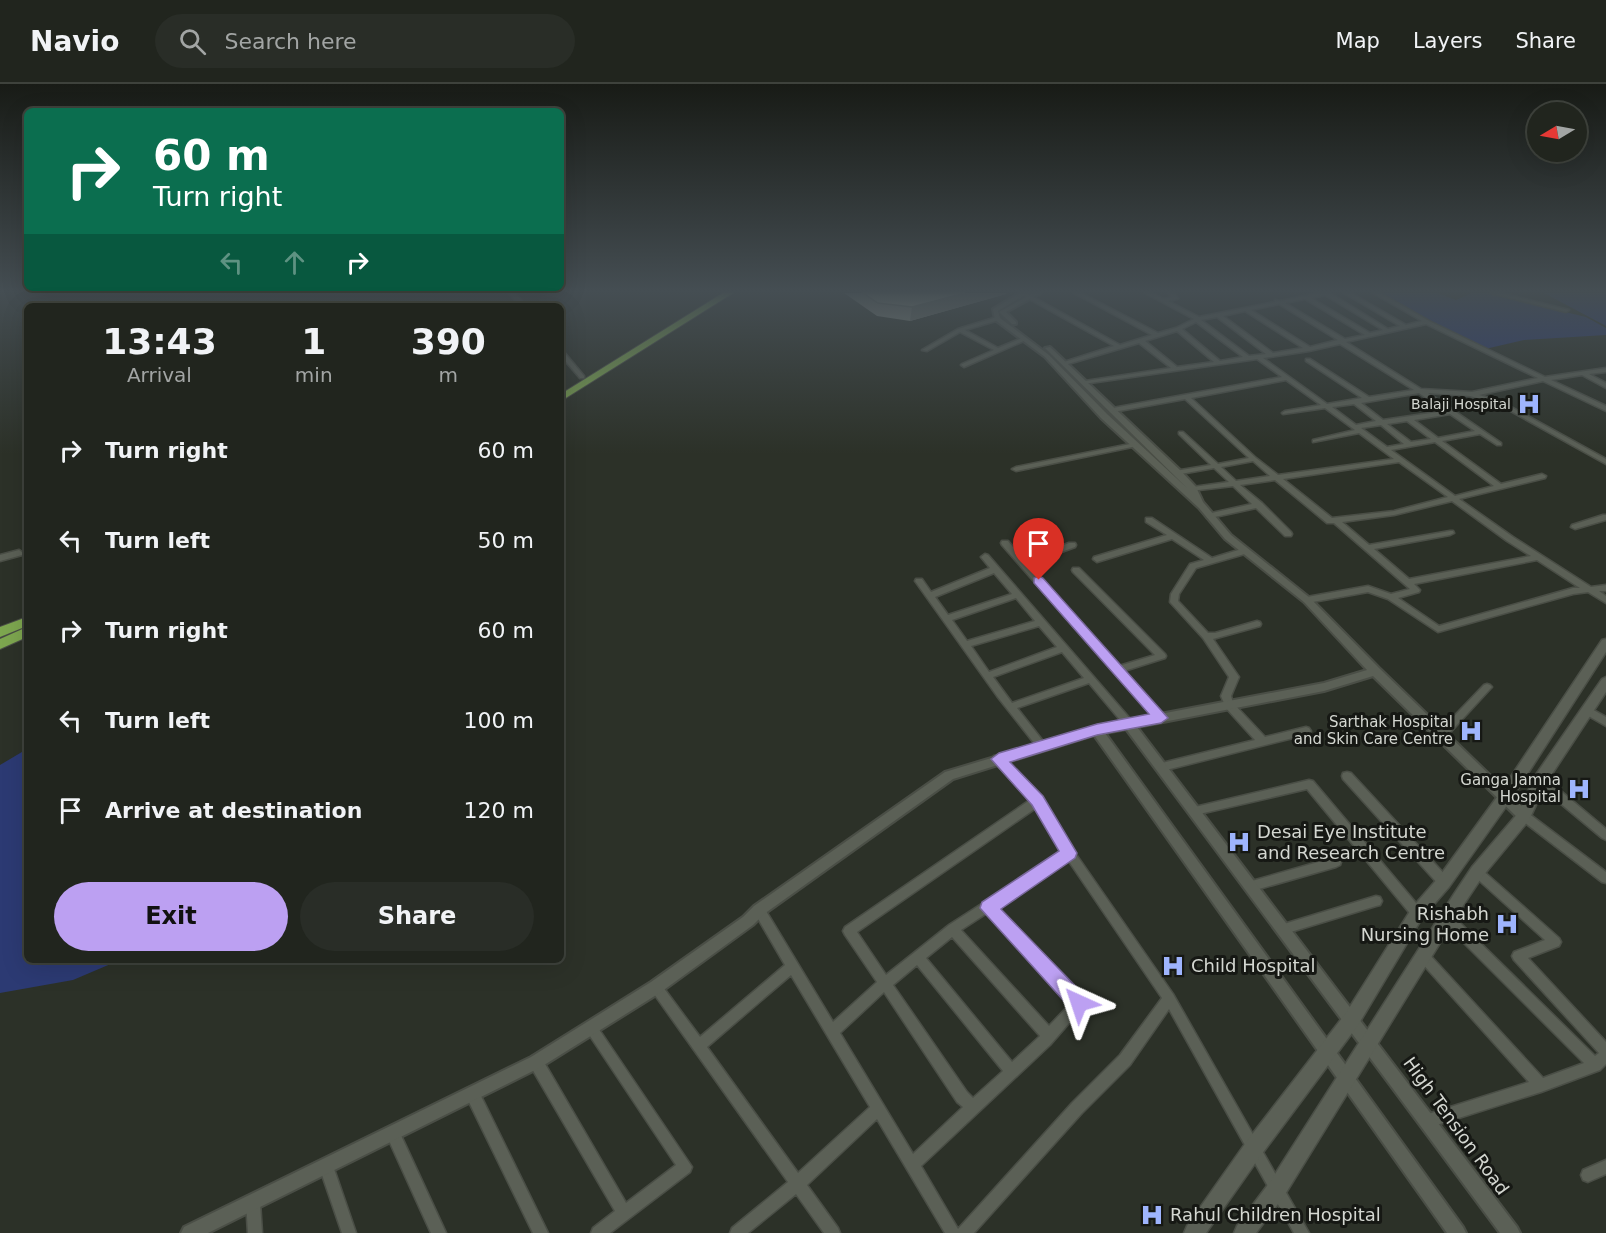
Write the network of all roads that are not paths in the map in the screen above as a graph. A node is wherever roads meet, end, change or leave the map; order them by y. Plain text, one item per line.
1 (632, 347) edge
2 (637, 347) edge
3 (931, 347) edge
4 (992, 347) edge
5 (1007, 347) edge
6 (1034, 347) edge
7 (1045, 347) edge
8 (1120, 347) edge
9 (1149, 347) edge
10 (1199, 347) edge
11 (1232, 347) edge
12 (1261, 347) edge
13 (1304, 347) edge
14 (1318, 347) edge
15 (1350, 347) edge
16 (1478, 347) edge
17 (1308, 349) junction
18 (925, 350) dead end
19 (999, 350) junction
20 (564, 354) edge
21 (1272, 355) junction
22 (1258, 357) junction
23 (1249, 359) junction
24 (1308, 360) dead end
25 (1066, 363) junction
26 (1219, 363) junction
27 (964, 365) dead end
28 (1176, 369) junction
29 (1606, 370) edge
30 (1582, 373) junction
31 (589, 375) junction
32 (1287, 378) junction
33 (1544, 379) junction
34 (1085, 383) junction
35 (1606, 386) edge
36 (564, 388) edge
37 (1420, 391) junction
38 (1471, 394) junction
39 (564, 396) edge
40 (1187, 397) junction
41 (1369, 400) junction
42 (1356, 402) junction
43 (1326, 406) junction
44 (1606, 409) edge
45 (1113, 410) junction
46 (1450, 411) junction
47 (1285, 413) dead end
48 (1407, 418) junction
49 (1381, 423) junction
50 (1357, 429) junction
51 (1481, 432) junction
52 (1181, 433) dead end
53 (1434, 440) junction
54 (1315, 441) dead end
55 (1499, 444) dead end
56 (1410, 445) junction
57 (1135, 446) junction
58 (1386, 449) junction
59 (1254, 459) junction
60 (1400, 460) junction
61 (1606, 462) edge
62 (1215, 464) junction
63 (1016, 470) dead end
64 (1178, 473) junction
65 (1542, 476) dead end
66 (1281, 479) junction
67 (1234, 483) junction
68 (1500, 487) junction
69 (1193, 489) junction
70 (1453, 498) junction
71 (1259, 505) junction
72 (1202, 506) junction
73 (1210, 516) junction
74 (1606, 517) edge
75 (1149, 520) dead end
76 (1335, 520) junction
77 (1575, 527) dead end
78 (1450, 533) dead end
79 (1288, 534) dead end
80 (1173, 536) junction
81 (1005, 543) dead end
82 (1072, 544) dead end
83 (1368, 548) junction
84 (1245, 551) junction
85 (19, 553) dead end
86 (985, 557) dead end
87 (1537, 557) junction
88 (0, 558) edge
89 (1096, 559) dead end
90 (1209, 560) junction
91 (1023, 563) junction
92 (994, 569) junction
93 (1076, 570) dead end
94 (919, 581) dead end
95 (1409, 582) junction
96 (1606, 588) edge
97 (1589, 589) junction
98 (1017, 595) junction
99 (930, 596) junction
100 (1391, 597) junction
101 (1307, 600) junction
102 (1606, 600) edge
103 (947, 620) junction
104 (24, 622) edge
105 (1041, 622) junction
106 (1257, 624) dead end
107 (0, 632) edge
108 (24, 633) edge
109 (1206, 636) junction
110 (1606, 643) edge
111 (0, 644) edge
112 (965, 645) junction
113 (1063, 648) junction
114 (1118, 670) junction
115 (1375, 671) junction
116 (987, 676) junction
117 (1090, 679) junction
118 (1606, 682) edge
119 (1487, 687) dead end
120 (1229, 705) junction
121 (1010, 707) junction
122 (1588, 711) junction
123 (1161, 718) junction
124 (1606, 722) edge
125 (1129, 724) junction
126 (1097, 730) junction
127 (1306, 731) dead end
128 (1441, 736) junction
129 (1263, 742) junction
130 (1041, 745) junction
131 (999, 759) junction
132 (1162, 767) junction
133 (1347, 776) dead end
134 (1540, 780) junction
135 (1505, 797) junction
136 (1037, 801) junction
137 (1195, 811) junction
138 (1524, 816) junction
139 (1606, 835) edge
140 (1069, 853) junction
141 (1336, 862) dead end
142 (1477, 872) junction
143 (1606, 878) edge
144 (1444, 882) junction
145 (1252, 886) junction
146 (1376, 901) dead end
147 (988, 908) junction
148 (759, 910) junction
149 (1417, 913) junction
150 (1448, 919) junction
151 (954, 929) junction
152 (1284, 929) junction
153 (1424, 957) junction
154 (918, 959) junction
155 (793, 966) junction
156 (884, 984) junction
157 (656, 987) junction
158 (1169, 998) junction
159 (1352, 1018) junction
160 (592, 1029) junction
161 (832, 1031) junction
162 (1049, 1035) junction
163 (1370, 1042) junction
164 (698, 1047) junction
165 (1606, 1051) edge
166 (1328, 1052) junction
167 (1601, 1060) edge
168 (536, 1062) junction
169 (1011, 1071) junction
170 (1346, 1078) junction
171 (1541, 1085) junction
172 (473, 1095) junction
173 (973, 1107) junction
174 (878, 1108) junction
175 (1427, 1120) junction
176 (393, 1134) junction
177 (1254, 1148) junction
178 (912, 1165) junction
179 (326, 1166) junction
180 (1606, 1167) edge
181 (1588, 1175) dead end
182 (797, 1184) junction
183 (1277, 1189) junction
184 (253, 1202) junction
185 (623, 1212) junction
186 (740, 1232) edge
187 (190, 1233) edge
188 (255, 1233) edge
189 (350, 1233) edge
190 (439, 1233) edge
191 (541, 1233) edge
192 (598, 1233) edge
193 (833, 1233) edge
194 (953, 1233) edge
195 (964, 1233) edge
196 (1194, 1233) edge
197 (1244, 1233) edge
198 (1302, 1233) edge
199 (1457, 1233) edge
200 (1511, 1233) edge

1 - 31 main road
2 - 31 main road
3 - 18 street
4 - 19 street
5 - 19 street
6 - 57 street
7 - 25 street
8 - 25 street
9 - 28 street
10 - 26 street
11 - 23 street
12 - 21 street
13 - 17 street
14 - 17 street
15 - 37 street
16 - 33 street
17 - 21 street
19 - 27 street
20 - 31 street
21 - 22 street
22 - 23 street
22 - 32 street
23 - 26 street
24 - 41 street
25 - 34 street
26 - 28 street
28 - 34 street
29 - 30 street
30 - 33 street
30 - 35 street
31 - 36 main road
31 - 39 main road
32 - 40 street
32 - 43 street
33 - 38 street
33 - 44 street
34 - 45 street
37 - 38 street
37 - 41 street
37 - 46 street
38 - 61 street
40 - 45 street
40 - 59 street
41 - 42 street
42 - 43 street
42 - 49 street
43 - 47 street
43 - 50 street
45 - 64 street
46 - 48 street
46 - 51 street
48 - 49 street
48 - 53 street
49 - 50 street
49 - 56 street
50 - 54 street
50 - 58 street
51 - 53 street
51 - 55 street
52 - 62 street
53 - 56 street
53 - 68 street
56 - 58 street
57 - 63 street
57 - 72 street
58 - 60 street
59 - 62 street
59 - 66 street
60 - 66 street
60 - 70 street
62 - 64 street
62 - 67 street
64 - 69 street
65 - 68 street
66 - 67 street
66 - 76 street
67 - 69 street
67 - 71 street
68 - 70 street
69 - 72 street
70 - 76 street
70 - 87 street
71 - 73 street
71 - 79 street
72 - 73 street
73 - 84 street
74 - 77 street
75 - 80 street
76 - 83 street
78 - 83 street
80 - 89 street
80 - 90 street
81 - 91 street
82 - 91 street
83 - 95 street
84 - 90 street
84 - 101 street
85 - 88 street
86 - 92 street
87 - 95 street
87 - 97 street
90 - 109 street
91 - 114 street
92 - 98 street
92 - 99 street
93 - 114 street
94 - 99 street
95 - 100 street
96 - 97 street
97 - 100 street
97 - 102 street
98 - 103 street
98 - 105 street
99 - 103 street
100 - 101 street
101 - 115 street
103 - 112 street
104 - 107 main road
105 - 112 street
105 - 113 street
106 - 109 street
108 - 111 main road
109 - 120 street
110 - 135 main road
112 - 116 street
113 - 116 street
113 - 117 street
114 - 123 street
115 - 120 street
115 - 128 street
116 - 121 street
117 - 121 street
117 - 125 street
118 - 122 main road
119 - 128 street
120 - 123 street
120 - 129 street
121 - 130 street
122 - 124 street
122 - 134 main road
123 - 125 street
125 - 126 street
125 - 132 street, High Tension Road
126 - 130 street
126 - 166 street
127 - 129 street
128 - 135 street
129 - 132 street
130 - 131 street
131 - 136 street
131 - 148 street
132 - 137 street, High Tension Road
133 - 144 street
134 - 138 main road
134 - 139 street
135 - 138 street
135 - 144 main road
136 - 140 street
136 - 156 street
137 - 145 street, High Tension Road
137 - 149 street
138 - 142 main road
138 - 143 street
140 - 147 street
140 - 158 street
141 - 145 street
142 - 150 main road
142 - 165 street
144 - 149 main road
145 - 152 street, High Tension Road
146 - 152 street
147 - 151 street
147 - 162 street
148 - 155 street
148 - 157 street
149 - 159 main road
150 - 153 main road
150 - 167 street
151 - 154 street
151 - 162 street
152 - 159 street, High Tension Road
153 - 163 main road
153 - 171 street
154 - 156 street
154 - 169 street
155 - 161 street
155 - 164 street
156 - 161 street
156 - 173 street
157 - 160 street
157 - 164 street
158 - 177 street
158 - 195 street
159 - 163 street, High Tension Road
159 - 166 main road
160 - 168 street
160 - 185 street
161 - 174 street
162 - 169 street
163 - 170 main road
163 - 175 street, High Tension Road
164 - 182 street
166 - 170 street
166 - 177 main road
167 - 171 street
168 - 172 street
168 - 185 street
169 - 173 street
170 - 183 main road
170 - 199 street
171 - 175 street
172 - 176 street
172 - 191 street
173 - 178 street
174 - 178 street
174 - 182 street
175 - 200 street, High Tension Road
176 - 179 street
176 - 190 street
177 - 183 street
177 - 196 main road
178 - 194 street
179 - 184 street
179 - 189 street
180 - 181 street
182 - 186 street
182 - 193 street
183 - 197 main road
183 - 198 street
184 - 187 street
184 - 188 street
185 - 192 street

